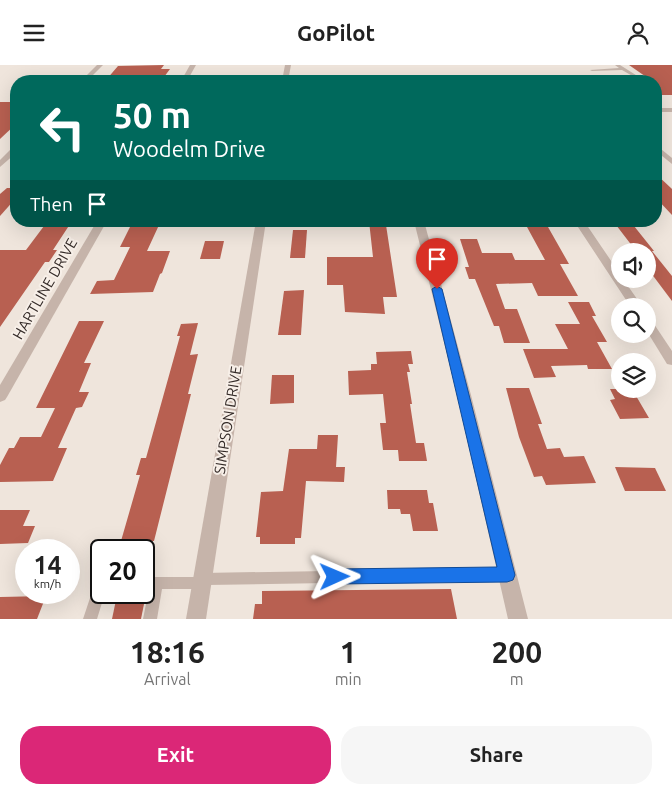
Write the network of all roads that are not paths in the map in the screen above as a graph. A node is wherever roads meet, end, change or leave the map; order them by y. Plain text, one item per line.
1 (100, 65) edge
2 (617, 65) edge
3 (623, 69) junction
4 (592, 70) dead end
5 (90, 75) edge
6 (634, 75) edge
7 (662, 153) edge
8 (10, 155) edge
9 (672, 162) edge
10 (0, 165) edge
11 (99, 227) edge
12 (259, 227) edge
13 (422, 227) edge
14 (583, 227) edge
15 (631, 298) edge
16 (656, 336) edge
17 (672, 361) edge
18 (0, 397) edge
19 (507, 575) junction
20 (202, 581) junction
21 (155, 583) edge
22 (95, 604) edge
23 (150, 604) edge
24 (90, 619) edge
25 (150, 619) edge
26 (196, 619) edge
27 (518, 619) edge

1 - 5 street
2 - 3 lane
3 - 4 lane
3 - 6 lane
7 - 9 street
8 - 10 street
11 - 18 street, HARTLINE DRIVE
12 - 20 street, SIMPSON DRIVE
13 - 19 street
14 - 15 street
16 - 17 street
19 - 20 lane
19 - 27 street
20 - 21 lane
20 - 26 street, SIMPSON DRIVE
22 - 24 lane
23 - 25 lane

